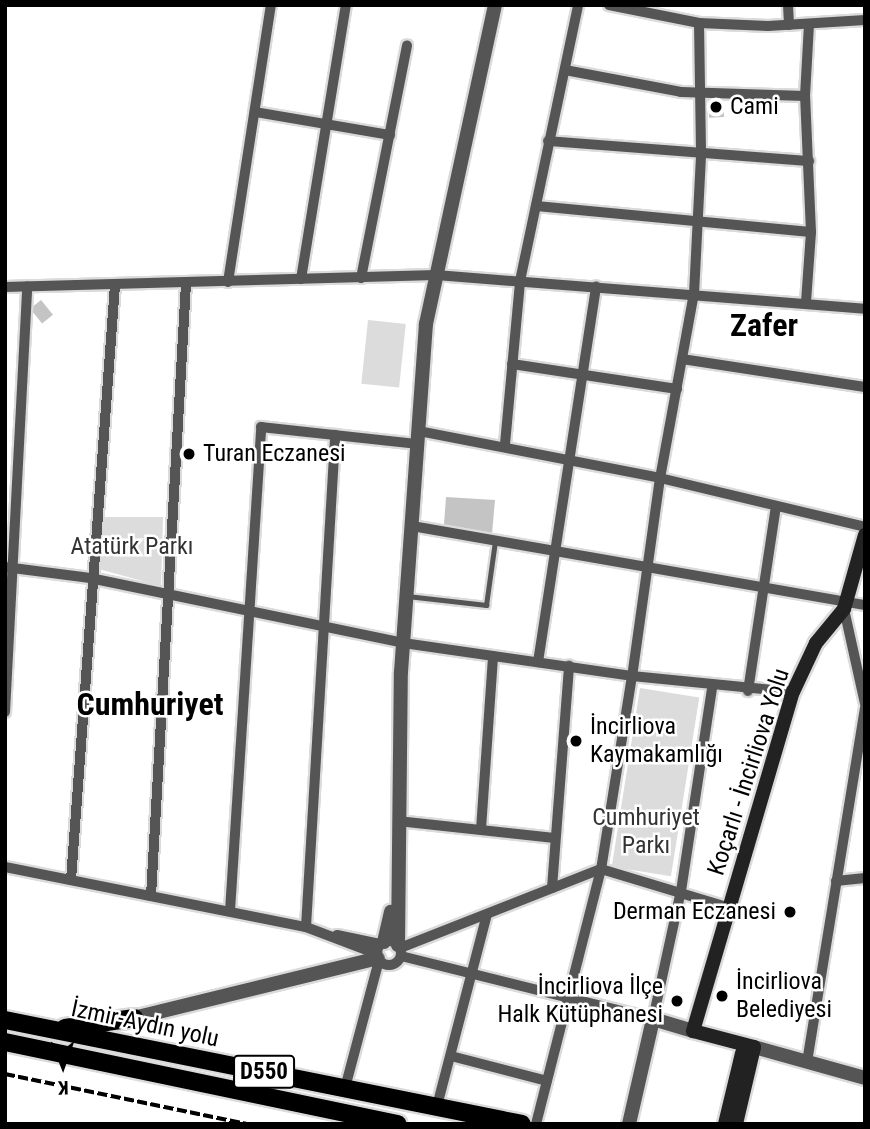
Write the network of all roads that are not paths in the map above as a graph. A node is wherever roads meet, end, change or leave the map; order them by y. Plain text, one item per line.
1 (271, 5) edge
2 (346, 5) edge
3 (495, 5) edge
4 (578, 5) edge
5 (609, 5) edge
6 (788, 5) edge
7 (865, 20) edge
8 (699, 23) junction
9 (809, 24) junction
10 (789, 25) junction
11 (407, 46) dead end
12 (565, 70) junction
13 (699, 93) junction
14 (805, 96) junction
15 (255, 112) junction
16 (327, 125) junction
17 (390, 135) junction
18 (548, 141) junction
19 (701, 156) junction
20 (809, 161) junction
21 (536, 206) junction
22 (697, 223) junction
23 (811, 232) junction
24 (436, 275) junction
25 (361, 278) junction
26 (301, 279) junction
27 (520, 281) junction
28 (228, 282) junction
29 (186, 283) junction
30 (115, 285) junction
31 (596, 286) junction
32 (5, 287) edge
33 (27, 287) junction
34 (694, 293) junction
35 (806, 302) junction
36 (865, 309) edge
37 (682, 359) junction
38 (512, 365) junction
39 (584, 375) junction
40 (865, 387) edge
41 (677, 389) junction
42 (335, 435) junction
43 (418, 438) junction
44 (505, 444) junction
45 (573, 462) junction
46 (660, 478) junction
47 (776, 506) junction
48 (412, 526) junction
49 (865, 527) edge
50 (865, 535) edge
51 (495, 540) junction
52 (558, 551) junction
53 (647, 566) junction
54 (9, 567) edge
55 (90, 578) junction
56 (763, 587) junction
57 (168, 594) junction
58 (407, 596) junction
59 (845, 605) junction
60 (865, 605) edge
61 (245, 610) junction
62 (324, 626) junction
63 (403, 643) junction
64 (493, 656) junction
65 (538, 662) junction
66 (569, 666) junction
67 (632, 676) junction
68 (712, 688) junction
69 (748, 691) junction
70 (793, 692) junction
71 (865, 706) edge
72 (5, 712) edge
73 (398, 821) junction
74 (481, 829) junction
75 (554, 838) junction
76 (5, 867) edge
77 (601, 869) junction
78 (865, 878) edge
79 (71, 880) junction
80 (836, 881) junction
81 (552, 888) junction
82 (681, 891) junction
83 (151, 896) junction
84 (730, 908) junction
85 (230, 911) junction
86 (487, 914) junction
87 (306, 928) junction
88 (387, 951) junction
89 (474, 973) junction
90 (569, 995) junction
91 (134, 1018) junction
92 (653, 1018) junction
93 (5, 1020) edge
94 (108, 1022) junction
95 (54, 1030) junction
96 (694, 1031) junction
97 (5, 1042) edge
98 (749, 1046) junction
99 (103, 1051) junction
100 (157, 1052) junction
101 (451, 1056) junction
102 (807, 1062) junction
103 (865, 1078) edge
104 (547, 1081) junction
105 (345, 1088) junction
106 (437, 1106) junction
107 (398, 1124) edge
108 (522, 1124) edge
109 (536, 1124) edge
110 (629, 1124) edge
111 (726, 1124) edge
112 (736, 1124) edge

1 - 15 street
2 - 16 street
3 - 24 street
4 - 12 street
5 - 8 street
6 - 10 street
7 - 9 street
8 - 10 street
8 - 13 street
9 - 10 street
9 - 14 street
11 - 17 street
12 - 13 street
12 - 18 street
13 - 14 street
13 - 19 street
14 - 20 street
15 - 16 street
15 - 28 street
16 - 17 street
16 - 26 street
17 - 25 street
18 - 19 street
18 - 21 street
19 - 20 street
19 - 22 street
20 - 23 street
21 - 22 street
21 - 27 street
22 - 23 street
22 - 34 street
23 - 35 street
24 - 25 street
24 - 27 street
24 - 43 street
25 - 26 street
26 - 28 street
27 - 31 street
27 - 38 street
28 - 29 street
29 - 30 street
29 - 57 street
30 - 33 street
30 - 55 street
31 - 34 street
31 - 39 street
32 - 33 street
33 - 54 street
34 - 35 street
34 - 37 street
35 - 36 street
37 - 40 street
37 - 41 street
38 - 39 street
38 - 44 street
39 - 41 street
39 - 45 street
41 - 46 street
42 - 43 street
42 - 61 street
42 - 62 street
43 - 44 street
43 - 48 street
44 - 45 street
45 - 46 street
45 - 52 street
46 - 47 street
46 - 53 street
47 - 49 street
47 - 56 street
48 - 51 street
48 - 58 street
50 - 59 main road, Koçarlı - İncirliova Yolu
51 - 52 street
51 - 58 lane
52 - 53 street
52 - 65 street
53 - 56 street
53 - 67 street
54 - 55 street
54 - 72 street
55 - 57 street
55 - 79 street
56 - 59 street
56 - 69 street
57 - 61 street
57 - 83 street
58 - 63 street
59 - 60 street
59 - 70 main road, Koçarlı - İncirliova Yolu
59 - 71 street
61 - 62 street
61 - 85 street
62 - 63 street
62 - 87 street
63 - 64 street
63 - 73 street
64 - 65 street
64 - 74 street
65 - 66 street
66 - 67 street
66 - 75 street
67 - 68 street
67 - 77 street
68 - 69 street
68 - 82 street
69 - 70 street
70 - 84 main road, Koçarlı - İncirliova Yolu
71 - 80 street
73 - 74 street
73 - 88 street
74 - 75 street
75 - 81 street
76 - 79 street
77 - 81 street
77 - 82 street
77 - 90 street
78 - 80 street
79 - 83 street
80 - 102 street
81 - 86 street
82 - 84 street
82 - 92 street
83 - 85 street
84 - 96 main road, Koçarlı - İncirliova Yolu
85 - 87 street
86 - 88 street
86 - 89 street
87 - 88 street
88 - 89 street
88 - 91 street
88 - 105 street
89 - 90 street
89 - 101 street
90 - 92 street
90 - 104 street
91 - 94 highway
91 - 99 highway
91 - 100 highway
92 - 96 street
92 - 110 street
93 - 95 highway, İzmir-Aydın yolu / D550
94 - 95 highway
94 - 99 highway
95 - 99 highway, İzmir-Aydın yolu / D550
96 - 98 main road
97 - 99 highway, İzmir-Aydın yolu / D550
98 - 102 street
98 - 111 main road
98 - 112 main road
99 - 100 highway, İzmir-Aydın yolu / D550
99 - 107 highway, İzmir-Aydın yolu / D550
100 - 105 highway, İzmir-Aydın yolu / D550
101 - 104 street
101 - 106 street
102 - 103 street
104 - 109 street
105 - 106 highway, İzmir-Aydın yolu / D550
106 - 108 highway, İzmir-Aydın yolu / D550

